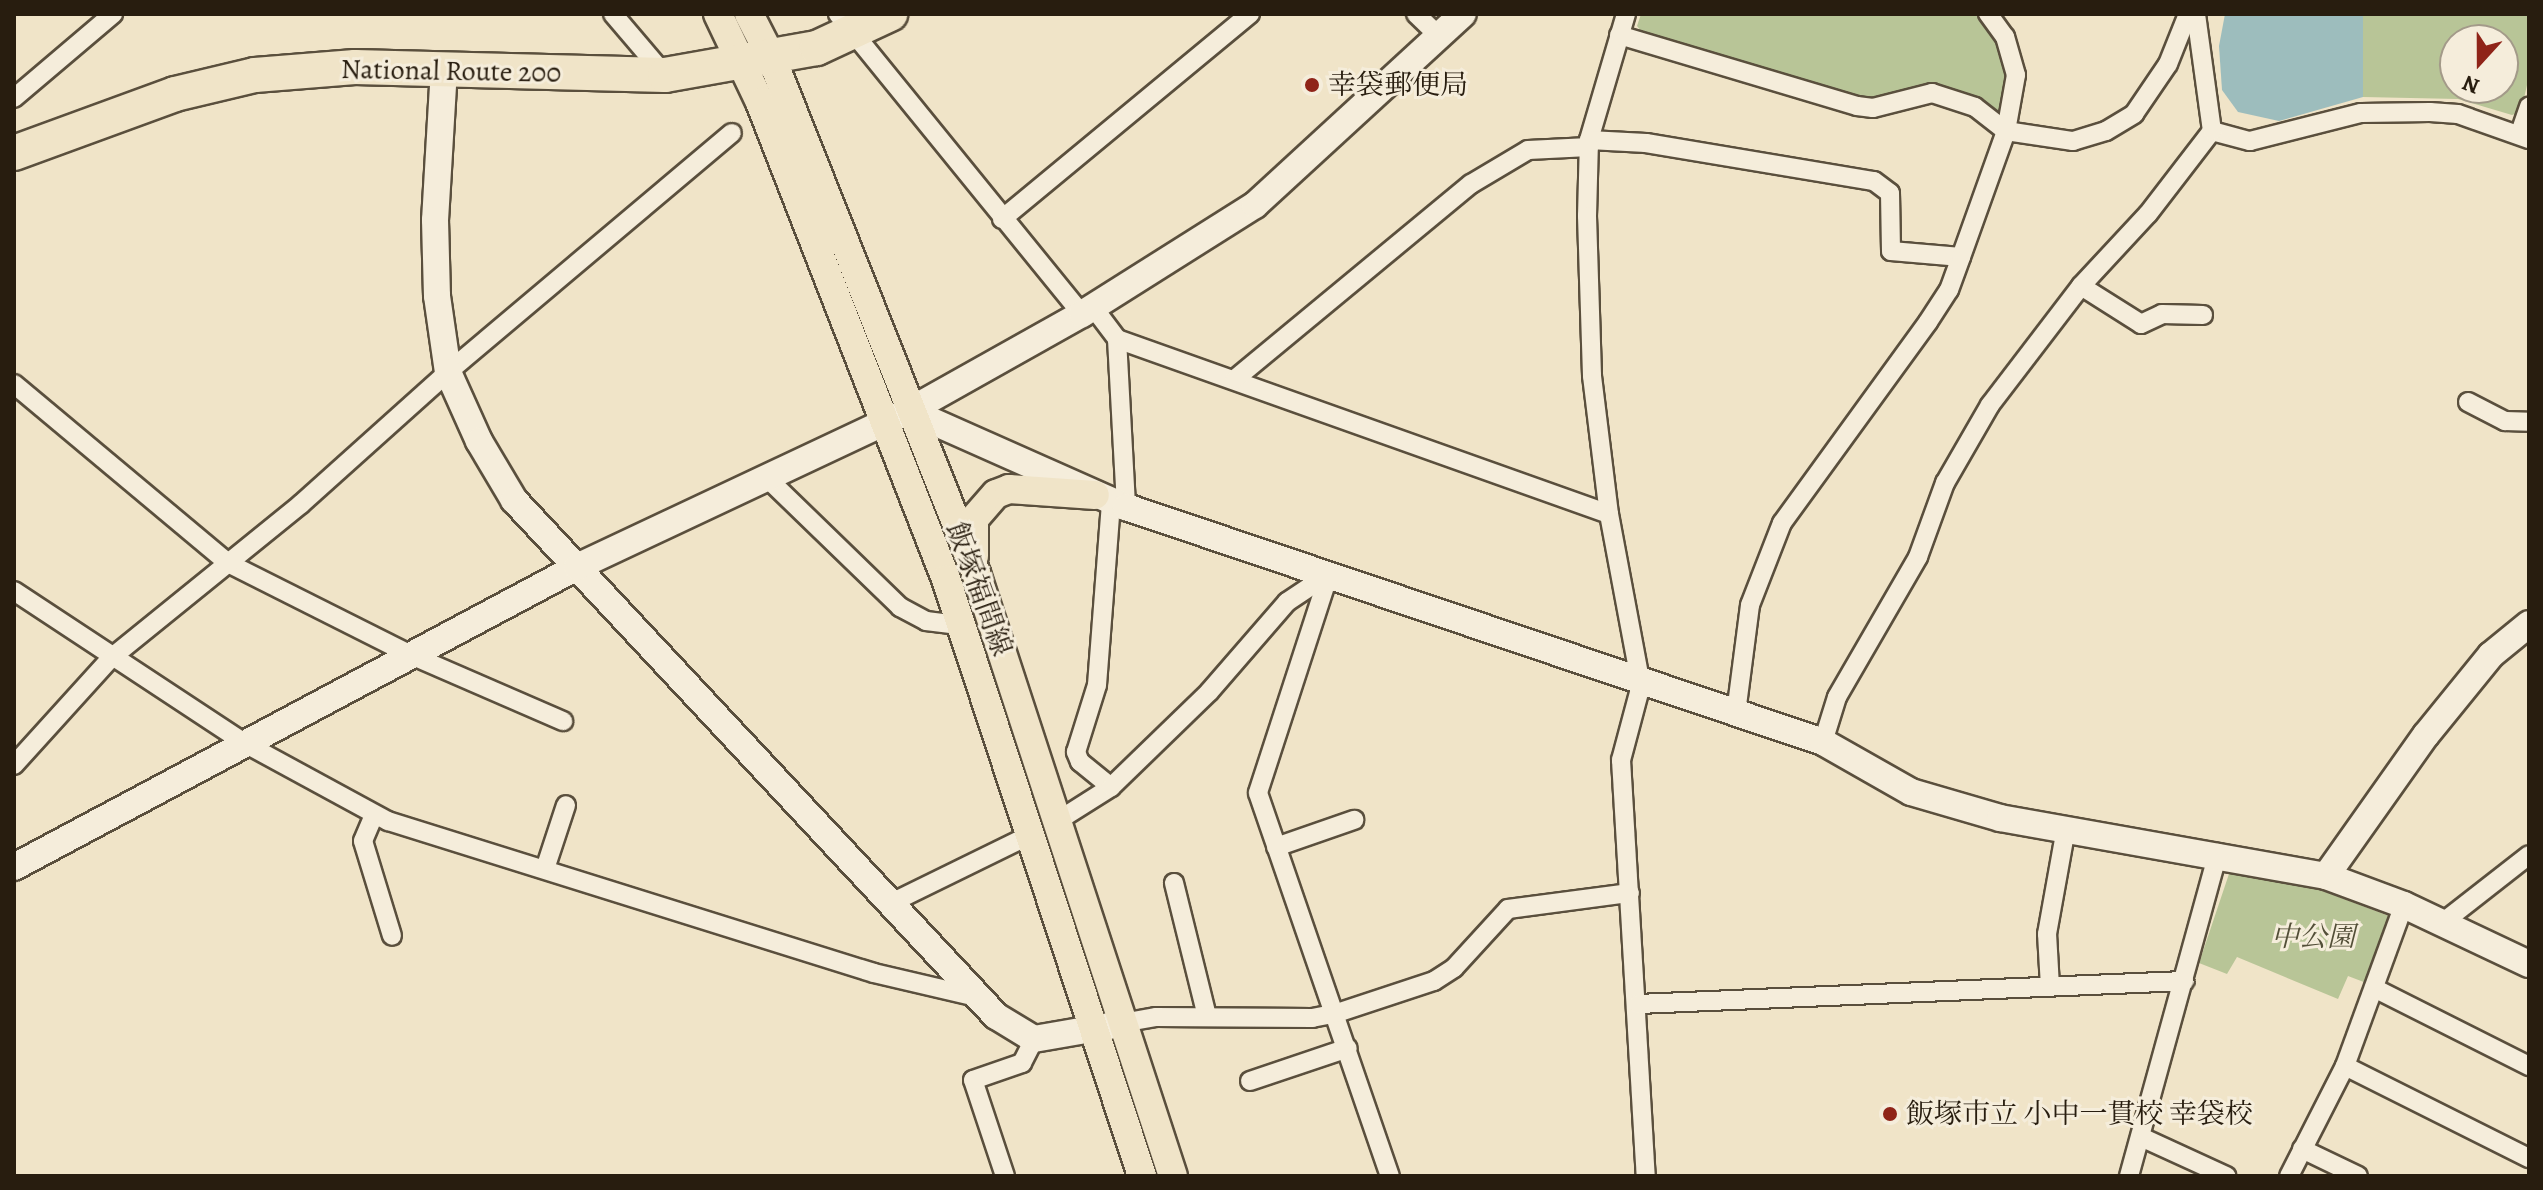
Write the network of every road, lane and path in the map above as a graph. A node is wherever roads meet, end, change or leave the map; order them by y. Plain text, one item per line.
1 (113, 14) edge
2 (613, 14) edge
3 (718, 14) edge
4 (749, 14) edge
5 (890, 14) edge
6 (1250, 14) edge
7 (1416, 14) edge
8 (1463, 14) edge
9 (1626, 14) edge
10 (1988, 14) edge
11 (2188, 14) edge
12 (2196, 14) edge
13 (846, 24) edge
14 (1619, 35) junction
15 (1441, 38) junction
16 (758, 61) junction
17 (444, 69) junction
18 (665, 75) junction
19 (14, 98) edge
20 (2529, 107) edge
21 (2006, 131) junction
22 (2212, 131) junction
23 (732, 133) dead end
24 (2524, 136) edge
25 (1589, 144) junction
26 (14, 153) edge
27 (1002, 219) junction
28 (1961, 257) junction
29 (2081, 286) junction
30 (1088, 311) junction
31 (2203, 315) dead end
32 (1117, 339) junction
33 (448, 372) junction
34 (1235, 379) junction
35 (14, 384) edge
36 (2468, 402) dead end
37 (898, 415) junction
38 (2529, 422) edge
39 (766, 477) junction
40 (1111, 501) junction
41 (1609, 514) junction
42 (228, 563) junction
43 (577, 567) junction
44 (976, 573) junction
45 (1329, 574) junction
46 (15, 594) edge
47 (2529, 624) edge
48 (961, 625) junction
49 (411, 655) junction
50 (111, 658) junction
51 (1641, 685) junction
52 (1736, 713) junction
53 (563, 721) dead end
54 (1823, 742) junction
55 (246, 744) junction
56 (14, 765) edge
57 (1111, 787) junction
58 (566, 805) dead end
59 (374, 815) junction
60 (1059, 820) junction
61 (1354, 820) dead end
62 (2066, 828) junction
63 (1030, 835) junction
64 (1276, 847) junction
65 (2218, 853) junction
66 (2529, 855) edge
67 (14, 867) edge
68 (545, 869) junction
69 (2326, 876) junction
70 (1174, 883) dead end
71 (1630, 893) junction
72 (889, 904) junction
73 (2404, 905) junction
74 (2442, 923) junction
75 (392, 936) dead end
76 (2529, 964) edge
77 (2185, 981) junction
78 (2050, 987) junction
79 (2374, 988) junction
80 (979, 997) junction
81 (1638, 1004) junction
82 (1337, 1013) junction
83 (1207, 1016) junction
84 (1122, 1023) junction
85 (1093, 1030) junction
86 (1034, 1039) junction
87 (1348, 1048) junction
88 (2345, 1066) junction
89 (2529, 1066) edge
90 (1250, 1081) dead end
91 (2141, 1137) junction
92 (2302, 1149) junction
93 (2529, 1158) edge
94 (1005, 1176) edge
95 (1142, 1176) edge
96 (1173, 1176) edge
97 (1390, 1176) edge
98 (1646, 1176) edge
99 (2129, 1176) edge
100 (2226, 1176) edge
101 (2289, 1176) edge
102 (2358, 1176) edge

1 - 19 street
2 - 18 street
3 - 16 main road, 飯塚福間線
4 - 16 main road, 飯塚福間線
5 - 13 highway, National Route 200
6 - 27 street
7 - 15 street
8 - 15 street
9 - 14 street
10 - 21 street
11 - 21 street
12 - 22 street
13 - 16 highway, National Route 200
13 - 27 street
14 - 21 street
14 - 25 street
15 - 30 street
16 - 18 highway, National Route 200
16 - 37 main road, 飯塚福間線
17 - 18 highway, National Route 200
17 - 26 highway, National Route 200
17 - 33 street
20 - 24 street
21 - 28 street
22 - 24 street
22 - 29 street
23 - 33 street
25 - 28 street
25 - 34 street
25 - 41 street
27 - 30 street
28 - 52 street
29 - 31 street
29 - 54 street
30 - 32 street
30 - 37 street
32 - 34 street
32 - 40 street
33 - 42 street
33 - 43 street
34 - 41 street
35 - 42 street
36 - 38 street
37 - 39 street
37 - 40 street
37 - 44 main road, 飯塚福間線
37 - 48 main road, 飯塚福間線
39 - 43 street
39 - 48 street
40 - 44 main road
40 - 45 street
40 - 57 street
41 - 51 street
42 - 49 street
42 - 50 street
43 - 49 street
43 - 72 street
44 - 60 main road, 飯塚福間線
45 - 51 street
45 - 57 street
45 - 64 street
46 - 50 street
47 - 69 street
48 - 63 main road, 飯塚福間線
49 - 53 street
49 - 55 street
50 - 55 street
50 - 56 street
51 - 52 street
51 - 71 street
52 - 54 street
54 - 62 street
55 - 59 street
55 - 67 street
57 - 60 street
58 - 68 street
59 - 68 street
59 - 75 street
60 - 84 main road, 飯塚福間線
61 - 64 street
62 - 65 street
62 - 78 street
63 - 72 street
63 - 85 main road, 飯塚福間線
64 - 82 street
65 - 69 street
65 - 77 street
66 - 74 street
68 - 80 street
69 - 73 street
70 - 83 street
71 - 81 street
71 - 82 street
72 - 80 street
73 - 74 street
73 - 79 street
74 - 76 street
77 - 78 street
77 - 91 street
78 - 81 street
79 - 88 street
79 - 89 street
80 - 86 street
81 - 98 street
82 - 83 street
82 - 87 street
83 - 84 street
84 - 85 street
84 - 96 main road, 飯塚福間線
85 - 86 street
85 - 95 main road, 飯塚福間線
86 - 94 street
87 - 90 street
87 - 97 street
88 - 92 street
88 - 93 street
91 - 99 street
91 - 100 street
92 - 101 street
92 - 102 street

